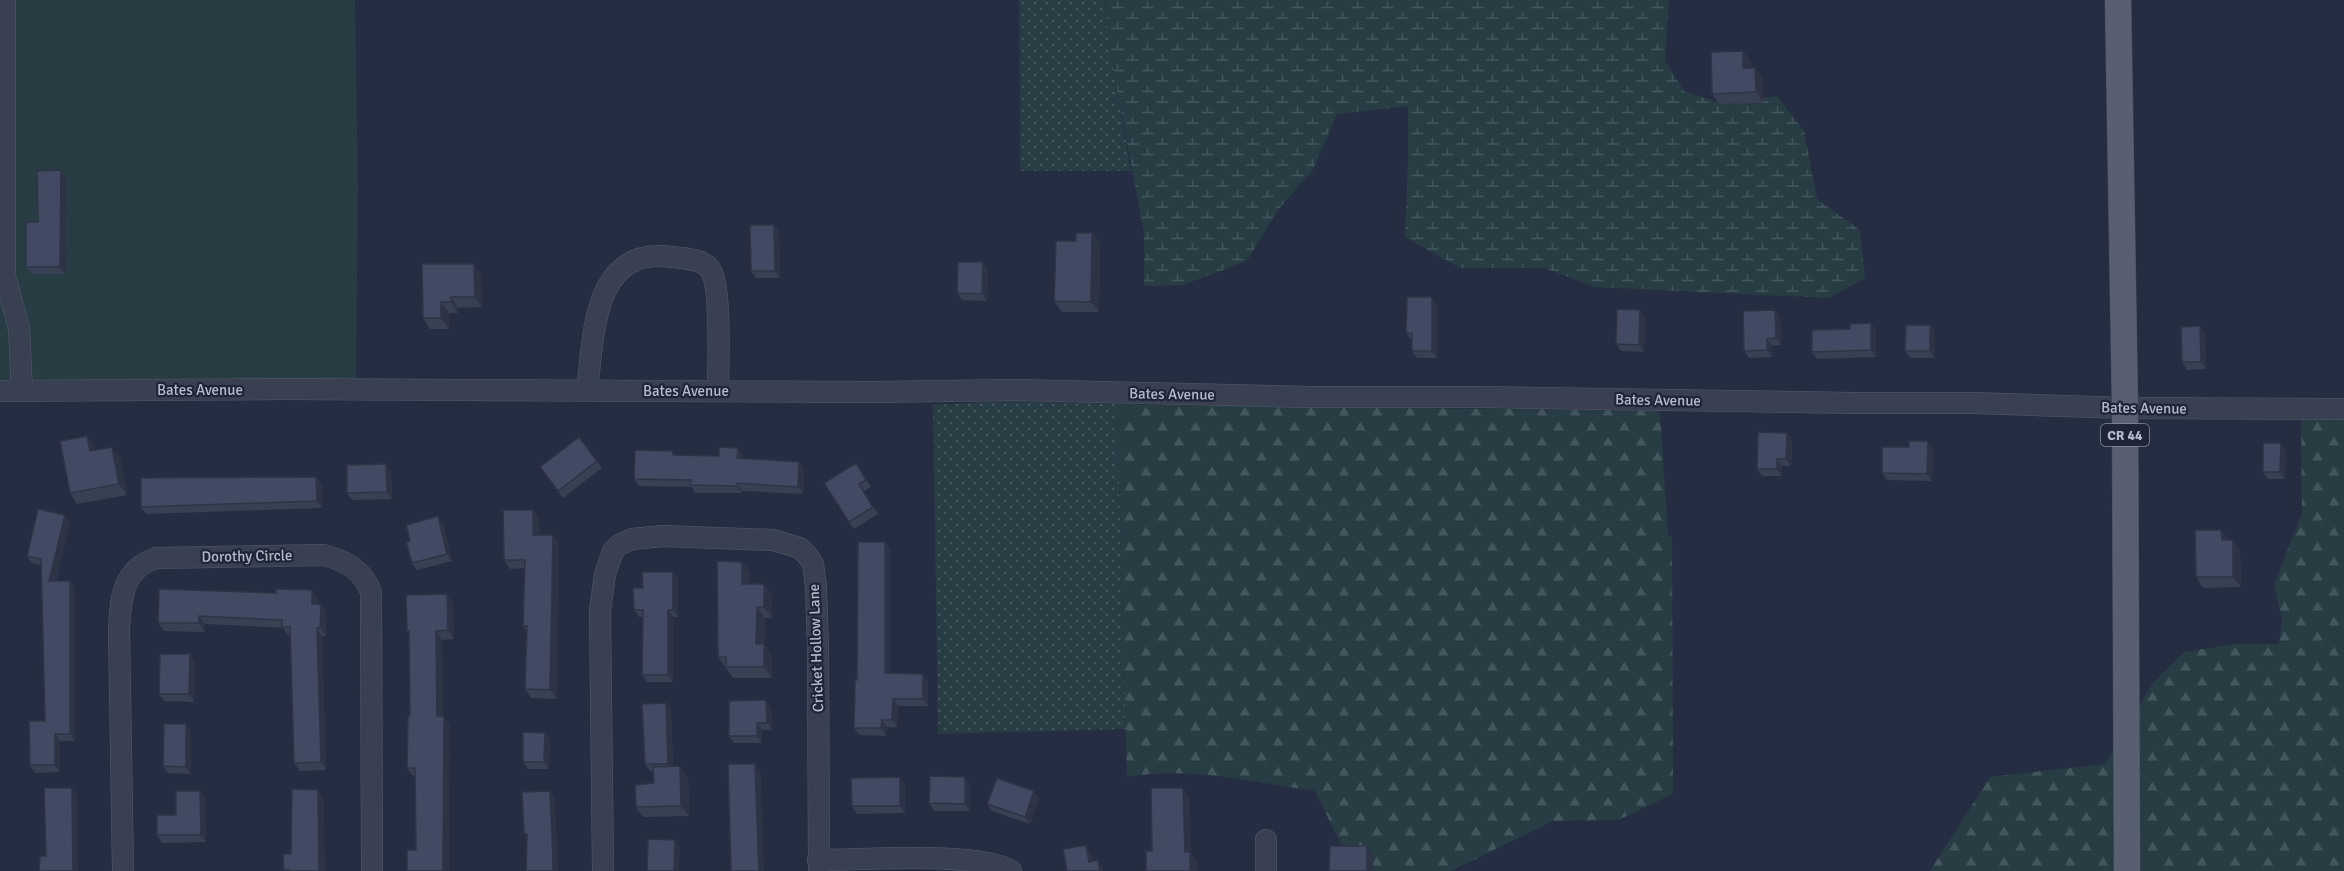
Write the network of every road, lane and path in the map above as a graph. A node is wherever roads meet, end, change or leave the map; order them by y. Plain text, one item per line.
1 (5, 0) edge
2 (2118, 0) edge
3 (3, 96) edge
4 (587, 390) junction
5 (0, 391) edge
6 (22, 391) junction
7 (718, 391) junction
8 (2125, 408) junction
9 (2344, 410) edge
10 (1266, 840) dead end
11 (818, 866) edge
12 (123, 871) edge
13 (372, 871) edge
14 (603, 871) edge
15 (1011, 871) edge
16 (1266, 871) edge
17 (2127, 871) edge

1 - 3 street
2 - 8 main road, CR 44
3 - 6 street
4 - 6 street, Bates Avenue
4 - 7 street, Bates Avenue
4 - 7 street
5 - 6 street, Bates Avenue
7 - 8 street, Bates Avenue
8 - 9 street, Bates Avenue
8 - 17 main road, CR 44
10 - 16 street
11 - 14 street, Cricket Hollow Lane
11 - 15 street
12 - 13 street, Dorothy Circle

